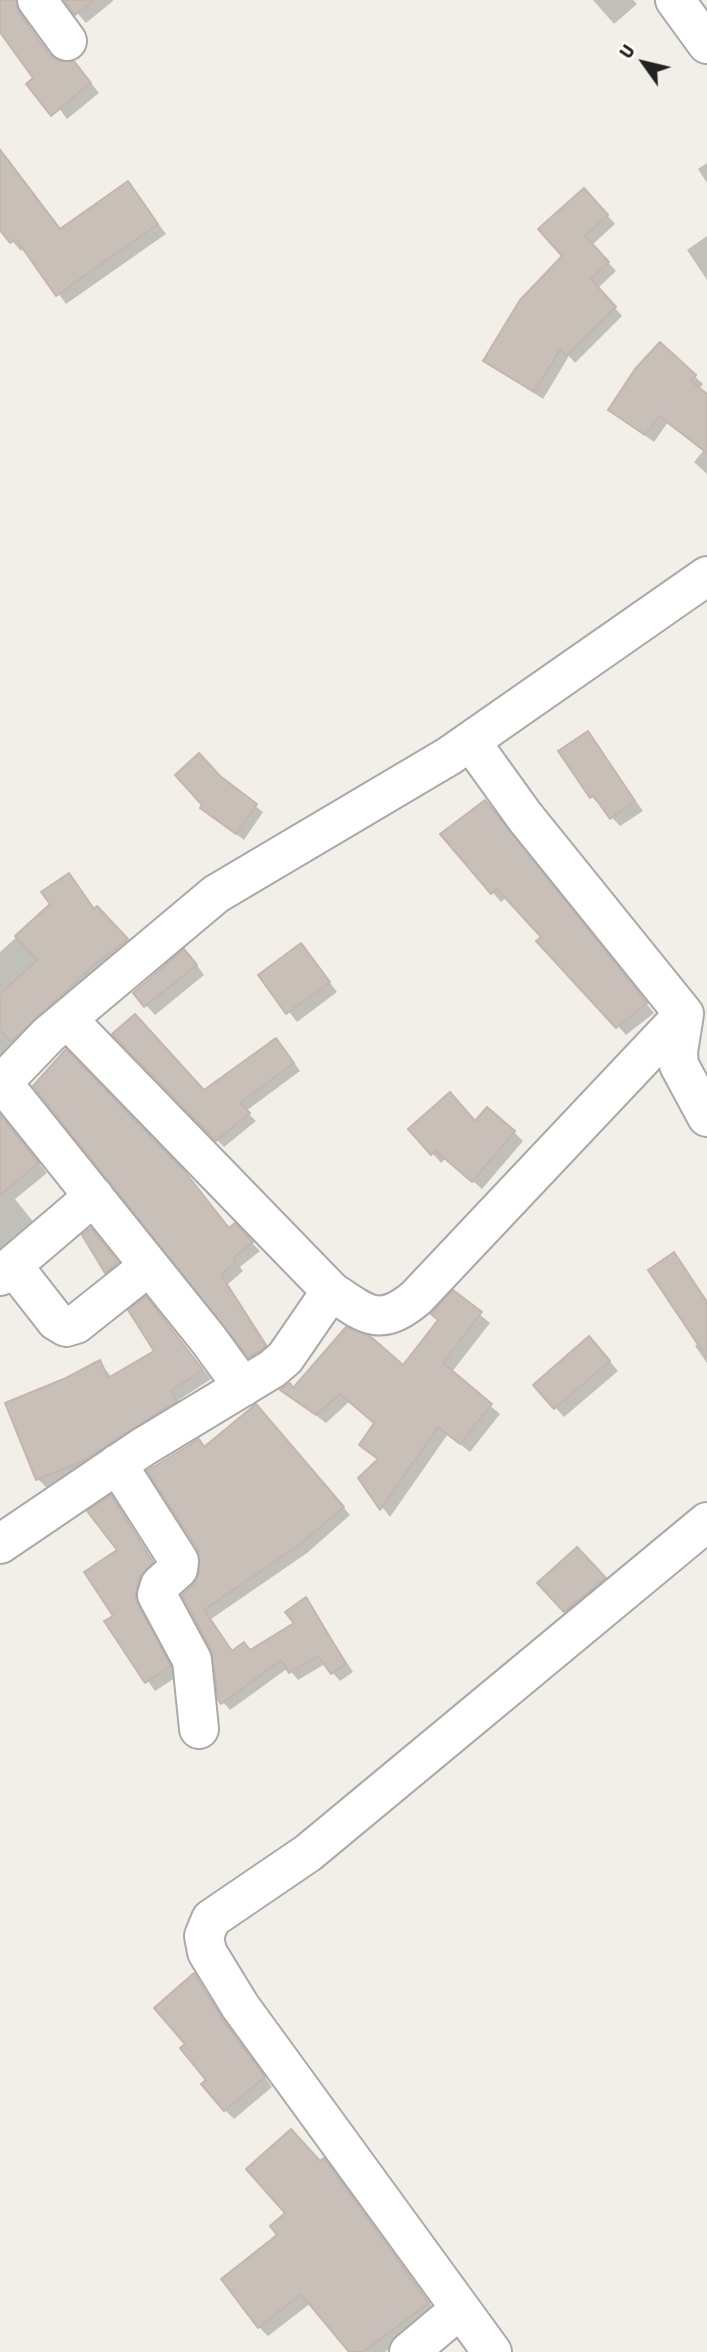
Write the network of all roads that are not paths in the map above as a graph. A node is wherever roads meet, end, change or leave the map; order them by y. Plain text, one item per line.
1 (37, 0) edge
2 (675, 0) edge
3 (67, 41) dead end
4 (707, 44) edge
5 (707, 576) edge
6 (471, 741) junction
7 (684, 1014) junction
8 (67, 1019) junction
9 (1, 1081) edge
10 (707, 1117) edge
11 (94, 1196) junction
12 (149, 1266) junction
13 (6, 1271) edge
14 (331, 1291) junction
15 (243, 1387) junction
16 (117, 1464) junction
17 (707, 1522) edge
18 (0, 1544) edge
19 (199, 1729) dead end
20 (459, 2310) junction
21 (408, 2352) edge
22 (492, 2352) edge

1 - 3 street
2 - 4 street
5 - 6 street
6 - 7 street
6 - 8 street
7 - 10 street
7 - 14 street
8 - 9 street
8 - 14 street
9 - 11 street
11 - 12 street
11 - 13 street
12 - 13 street
12 - 15 street
14 - 15 street
15 - 16 street
16 - 18 street
16 - 19 street
17 - 20 street
20 - 21 street
20 - 22 street

